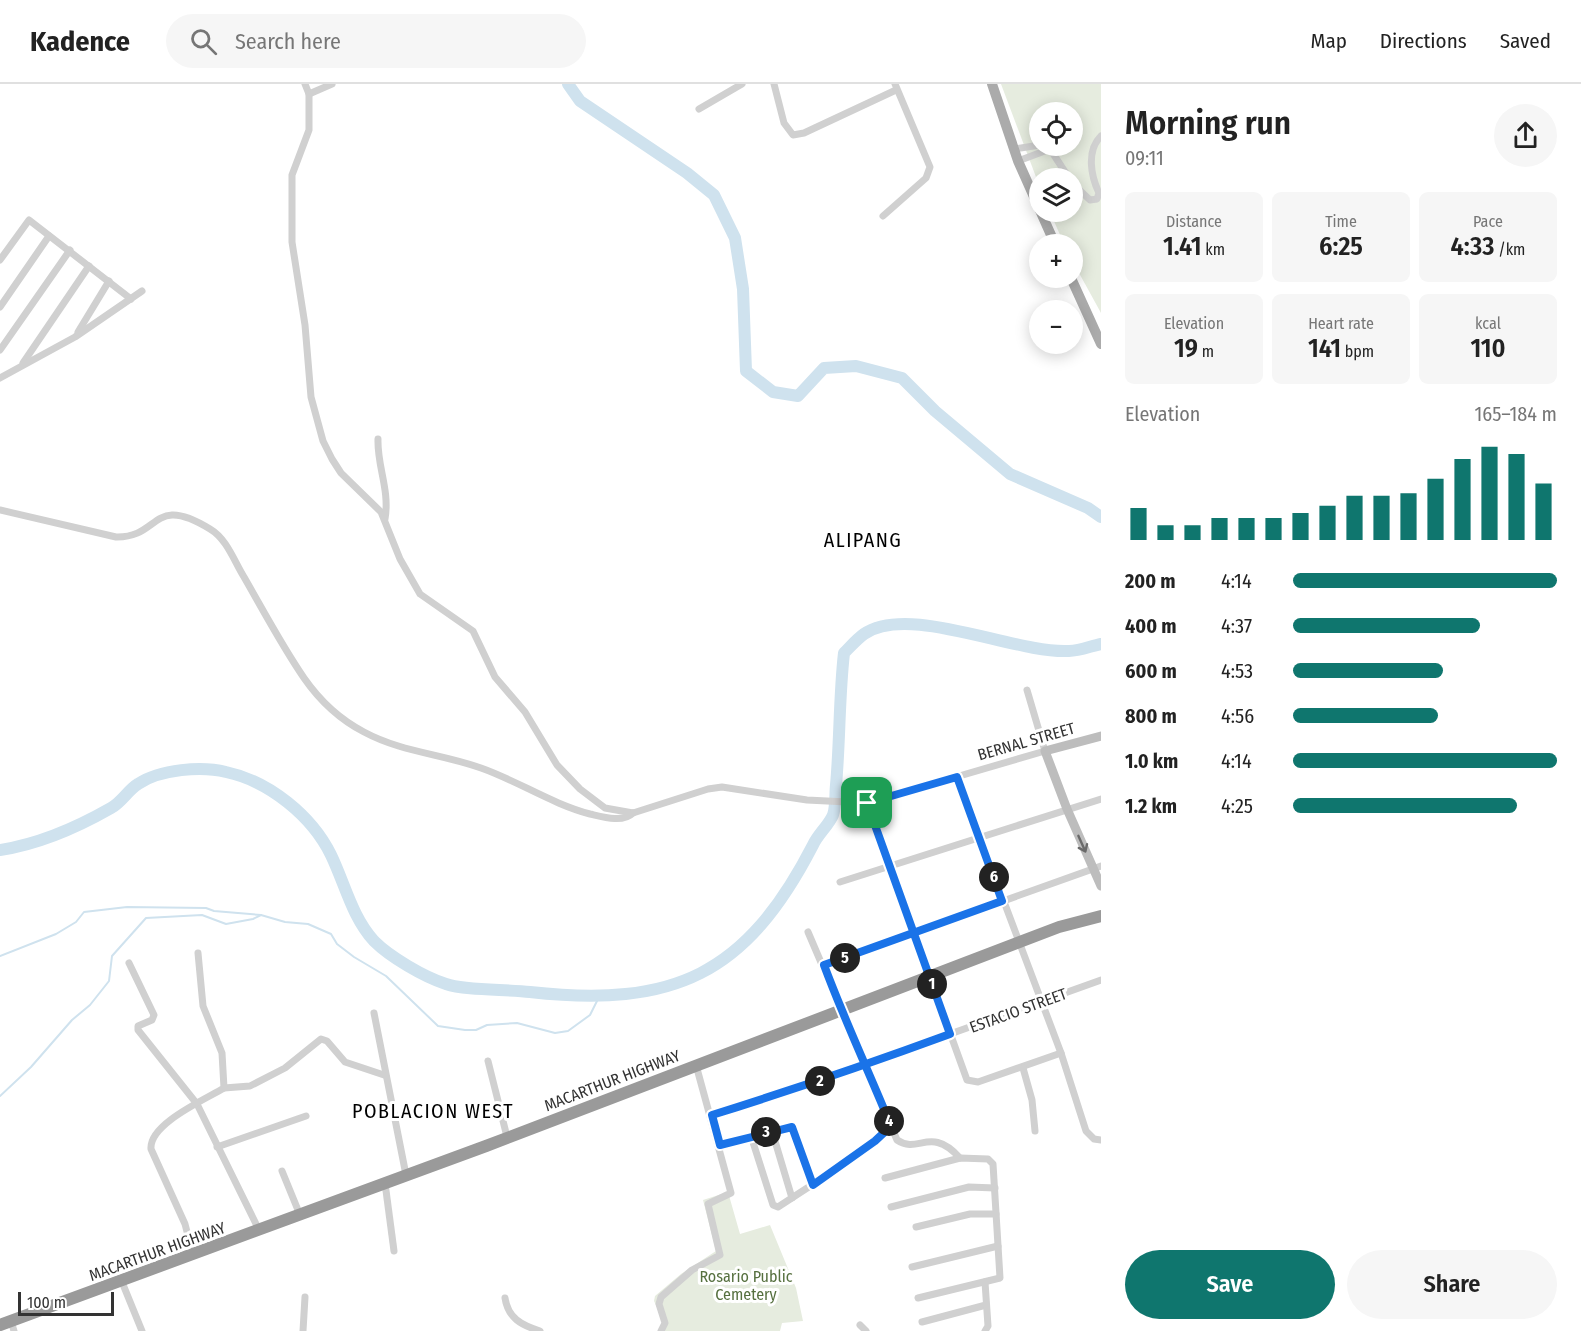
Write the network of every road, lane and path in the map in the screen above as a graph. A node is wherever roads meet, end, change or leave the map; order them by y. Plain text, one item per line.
1 (305, 84) edge
2 (332, 84) edge
3 (742, 84) edge
4 (774, 84) edge
5 (992, 84) edge
6 (896, 87) edge
7 (309, 94) junction
8 (699, 109) dead end
9 (1101, 136) edge
10 (1014, 149) junction
11 (1029, 149) edge
12 (1029, 156) edge
13 (1052, 156) edge
14 (1018, 161) junction
15 (1061, 168) edge
16 (1083, 193) edge
17 (883, 216) dead end
18 (1051, 234) edge
19 (49, 236) junction
20 (70, 250) junction
21 (0, 260) edge
22 (89, 266) junction
23 (109, 281) junction
24 (1076, 288) edge
25 (142, 291) dead end
26 (131, 298) junction
27 (0, 307) edge
28 (75, 337) junction
29 (1101, 344) edge
30 (0, 350) edge
31 (21, 366) junction
32 (0, 378) edge
33 (378, 439) dead end
34 (0, 510) edge
35 (384, 520) junction
36 (1028, 690) dead end
37 (1101, 736) edge
38 (1045, 751) junction
39 (957, 777) junction
40 (1101, 799) edge
41 (867, 803) junction
42 (1067, 809) junction
43 (633, 813) junction
44 (980, 838) junction
45 (889, 866) junction
46 (1097, 867) edge
47 (840, 882) dead end
48 (1101, 886) edge
49 (1002, 901) junction
50 (1101, 915) edge
51 (808, 932) dead end
52 (913, 933) junction
53 (1019, 942) junction
54 (198, 952) dead end
55 (129, 963) dead end
56 (824, 965) junction
57 (929, 976) junction
58 (1101, 980) edge
59 (1041, 1002) junction
60 (841, 1010) junction
61 (374, 1013) dead end
62 (950, 1034) junction
63 (1061, 1053) junction
64 (488, 1061) dead end
65 (696, 1065) junction
66 (866, 1065) junction
67 (1023, 1068) junction
68 (384, 1075) junction
69 (224, 1088) junction
70 (197, 1104) junction
71 (712, 1115) junction
72 (306, 1116) dead end
73 (891, 1126) junction
74 (772, 1131) junction
75 (1035, 1131) dead end
76 (751, 1136) junction
77 (507, 1137) junction
78 (1101, 1140) edge
79 (720, 1145) junction
80 (217, 1147) junction
81 (960, 1158) junction
82 (282, 1171) dead end
83 (406, 1175) junction
84 (885, 1178) dead end
85 (385, 1183) junction
86 (813, 1185) junction
87 (995, 1188) junction
88 (792, 1198) junction
89 (891, 1207) dead end
90 (996, 1214) junction
91 (300, 1215) junction
92 (916, 1227) dead end
93 (260, 1230) junction
94 (998, 1246) junction
95 (394, 1251) dead end
96 (193, 1255) junction
97 (912, 1267) dead end
98 (985, 1281) junction
99 (122, 1282) junction
100 (305, 1297) dead end
101 (505, 1298) dead end
102 (918, 1298) dead end
103 (986, 1305) junction
104 (922, 1322) dead end
105 (860, 1325) dead end
106 (9, 1326) edge
107 (142, 1331) edge
108 (303, 1331) edge
109 (540, 1331) edge
110 (661, 1331) edge
111 (866, 1331) edge
112 (985, 1331) edge

1 - 7 street
2 - 7 street
3 - 8 street
4 - 6 street
5 - 10 main road
6 - 17 street
7 - 35 street
9 - 16 street
10 - 11 street
10 - 14 main road
12 - 14 street
13 - 15 street
14 - 18 main road
19 - 20 street
19 - 21 street
19 - 27 street
20 - 22 street
20 - 30 street
22 - 23 street
22 - 31 street
23 - 26 street
23 - 28 street
24 - 29 main road
25 - 26 street
26 - 28 street
28 - 31 street
31 - 32 street
33 - 35 street
34 - 43 street, BERNAL STREET
35 - 43 street
36 - 38 street
37 - 38 main road, BERNAL STREET
38 - 39 street, BERNAL STREET
38 - 42 main road
39 - 41 street, BERNAL STREET
39 - 44 street
40 - 42 street
41 - 43 street, BERNAL STREET
41 - 45 street
42 - 44 street
42 -> 46 main road
44 - 45 street
44 - 49 street
45 - 47 street
45 - 52 street
46 - 48 main road
46 - 49 street
49 - 52 street
49 - 53 street
50 - 53 highway, MACARTHUR HIGHWAY
51 - 56 street
52 - 56 street
52 - 57 street
53 - 57 highway, MACARTHUR HIGHWAY
53 - 59 street
54 - 69 street
55 - 70 street
56 - 60 street
57 - 60 highway, MACARTHUR HIGHWAY
57 - 62 street
58 - 59 street, ESTACIO STREET
59 - 62 street, ESTACIO STREET
59 - 63 street
60 - 65 highway, MACARTHUR HIGHWAY
60 - 66 street
61 - 68 street
62 - 66 street, ESTACIO STREET
62 - 67 street
63 - 67 street
63 - 78 street
64 - 77 street
65 - 71 street
65 - 77 highway, MACARTHUR HIGHWAY
66 - 71 street, ESTACIO STREET
66 - 73 street
67 - 75 street
68 - 69 street
68 - 83 street
69 - 70 street
70 - 80 street
70 - 96 street
71 - 79 street
72 - 80 street
73 - 81 street
73 - 86 street
74 - 76 street
74 - 86 street
74 - 88 street
76 - 79 street
76 - 88 street
77 - 83 highway, MACARTHUR HIGHWAY
79 - 110 street
80 - 93 street
81 - 84 street
81 - 87 street
82 - 91 street
83 - 85 highway, MACARTHUR HIGHWAY
85 - 91 highway, MACARTHUR HIGHWAY
85 - 95 street
86 - 88 street
87 - 89 street
87 - 90 street
90 - 92 street
90 - 94 street
91 - 93 highway, MACARTHUR HIGHWAY
93 - 96 highway, MACARTHUR HIGHWAY
94 - 97 street
94 - 98 street
96 - 99 highway, MACARTHUR HIGHWAY
98 - 102 street
98 - 103 street
99 - 106 highway, MACARTHUR HIGHWAY
99 - 107 street
100 - 108 street
101 - 109 street
103 - 104 street
103 - 112 street
105 - 111 street

